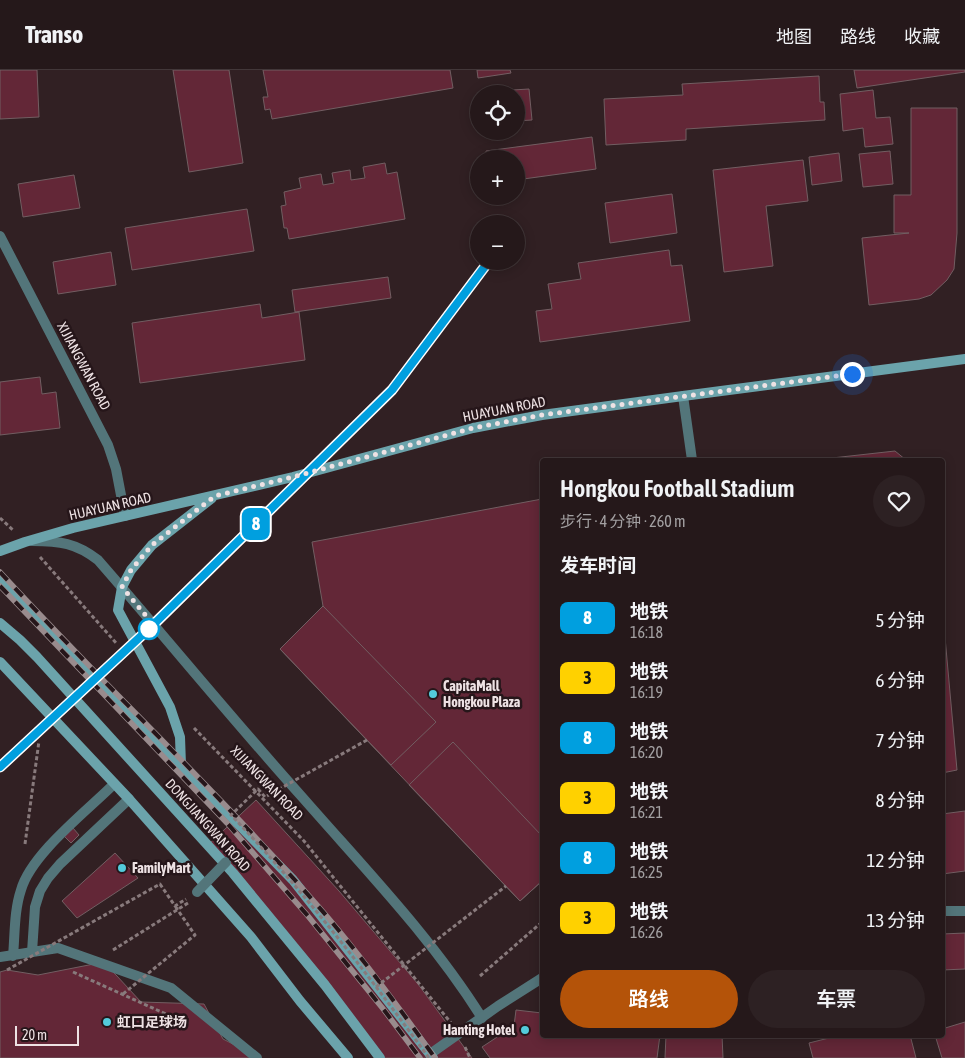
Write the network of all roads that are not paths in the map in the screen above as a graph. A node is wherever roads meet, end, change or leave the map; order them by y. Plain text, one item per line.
1 (0, 236) edge
2 (965, 359) edge
3 (683, 396) junction
4 (692, 458) edge
5 (215, 496) junction
6 (125, 516) junction
7 (25, 542) junction
8 (0, 551) edge
9 (0, 580) edge
10 (122, 587) junction
11 (0, 623) edge
12 (0, 662) edge
13 (181, 765) junction
14 (114, 784) junction
15 (129, 799) junction
16 (226, 862) dead end
17 (197, 892) road end
18 (945, 911) edge
19 (965, 911) edge
20 (32, 952) junction
21 (13, 956) junction
22 (0, 957) edge
23 (540, 979) edge
24 (482, 1018) junction
25 (430, 1057) edge
26 (257, 1058) edge
27 (348, 1058) edge
28 (380, 1058) edge

1 - 6 street, XIJIANGWAN ROAD
2 - 3 main road, HUAYUAN ROAD
3 - 4 street
3 - 5 main road, HUAYUAN ROAD
5 - 6 main road, HUAYUAN ROAD
5 - 10 main road
6 - 7 main road, HUAYUAN ROAD
7 - 8 main road, HUAYUAN ROAD
7 - 10 street
9 - 13 main road
10 - 13 main road
10 - 24 street
11 - 28 main road, DONGJIANGWAN ROAD
12 - 14 main road
13 - 25 main road
14 - 15 main road
14 - 21 street
15 - 20 street
15 - 27 main road
16 - 17 street, bridge
18 - 19 street
20 - 21 street
20 - 26 street
21 - 22 street
23 - 24 street
24 - 25 street

